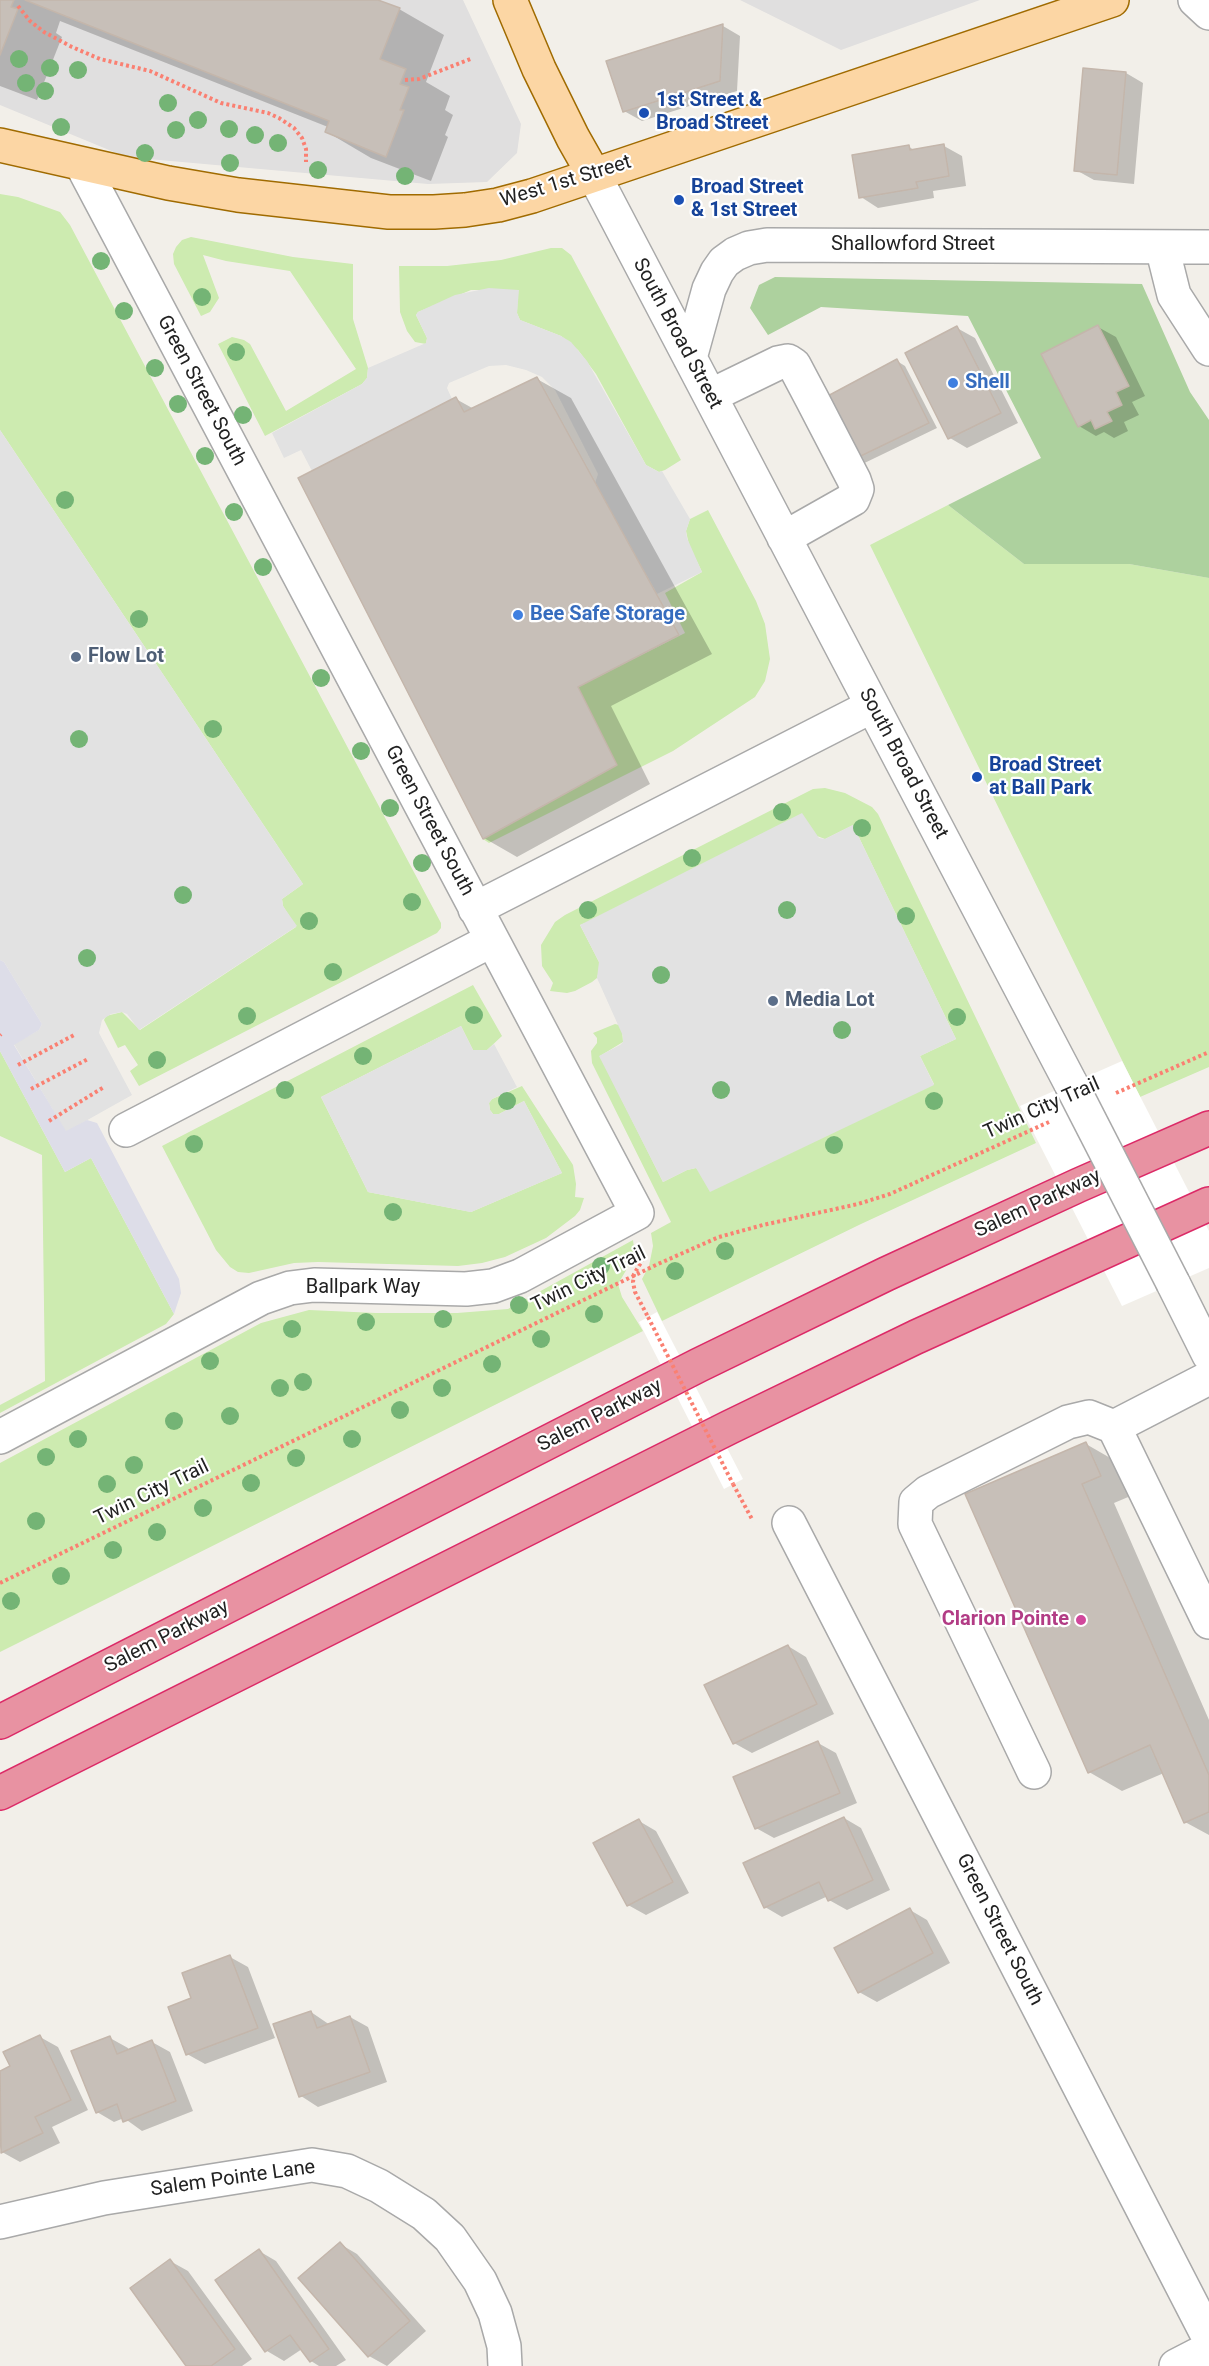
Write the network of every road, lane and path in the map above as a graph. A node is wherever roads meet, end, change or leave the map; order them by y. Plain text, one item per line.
1 (510, 0) edge
2 (1112, 0) edge
3 (1195, 0) edge
4 (18, 6) dead end
5 (1209, 12) edge
6 (473, 58) dead end
7 (405, 80) dead end
8 (0, 145) edge
9 (306, 162) dead end
10 (82, 165) junction
11 (594, 175) junction
12 (1162, 247) junction
13 (1209, 247) edge
14 (1209, 349) edge
15 (690, 358) junction
16 (710, 396) junction
17 (784, 538) junction
18 (872, 706) junction
19 (476, 909) junction
20 (492, 940) junction
21 (76, 1034) dead end
22 (1209, 1052) edge
23 (88, 1059) dead end
24 (18, 1065) dead end
25 (104, 1087) dead end
26 (31, 1089) dead end
27 (1113, 1094) dead end
28 (49, 1121) dead end
29 (1050, 1122) dead end
30 (1209, 1128) edge
31 (126, 1130) dead end
32 (1209, 1204) edge
33 (637, 1213) junction
34 (634, 1274) junction
35 (1209, 1355) edge
36 (1209, 1378) edge
37 (1114, 1427) junction
38 (0, 1437) edge
39 (733, 1484) dead end
40 (789, 1523) dead end
41 (0, 1583) edge
42 (1209, 1622) edge
43 (0, 1722) edge
44 (1034, 1772) dead end
45 (0, 1793) edge
46 (0, 2222) edge
47 (1209, 2338) edge
48 (1209, 2349) edge
49 (506, 2366) edge
50 (1176, 2366) edge

1 - 11 main road
2 - 11 main road, West 1st Street
3 - 5 street
4 - 9 path
6 - 7 path
8 - 10 main road, West 1st Street
10 - 11 main road, West 1st Street
10 - 19 street, Green Street South
11 - 15 street, South Broad Street
12 - 13 street, Shallowford Street
12 - 14 street
12 - 15 street, Shallowford Street
15 - 16 street, South Broad Street
16 - 17 street, South Broad Street
16 - 17 street
17 - 18 street, South Broad Street
18 - 19 street
18 - 35 street, South Broad Street, bridge
19 - 20 street, Green Street South
20 - 31 street
20 - 33 street, Green Street South
21 - 24 path
22 - 27 path, Twin City Trail
23 - 26 path
25 - 28 path
29 - 34 path, Twin City Trail
30 - 43 highway, Salem Parkway
32 - 45 highway
33 - 34 path
33 - 38 street, Ballpark Way
34 - 39 path, bridge
34 - 41 path, Twin City Trail
36 - 37 street
37 - 42 street
37 - 44 street
40 - 47 street, Green Street South
46 - 49 street, Salem Pointe Lane
48 - 50 street

